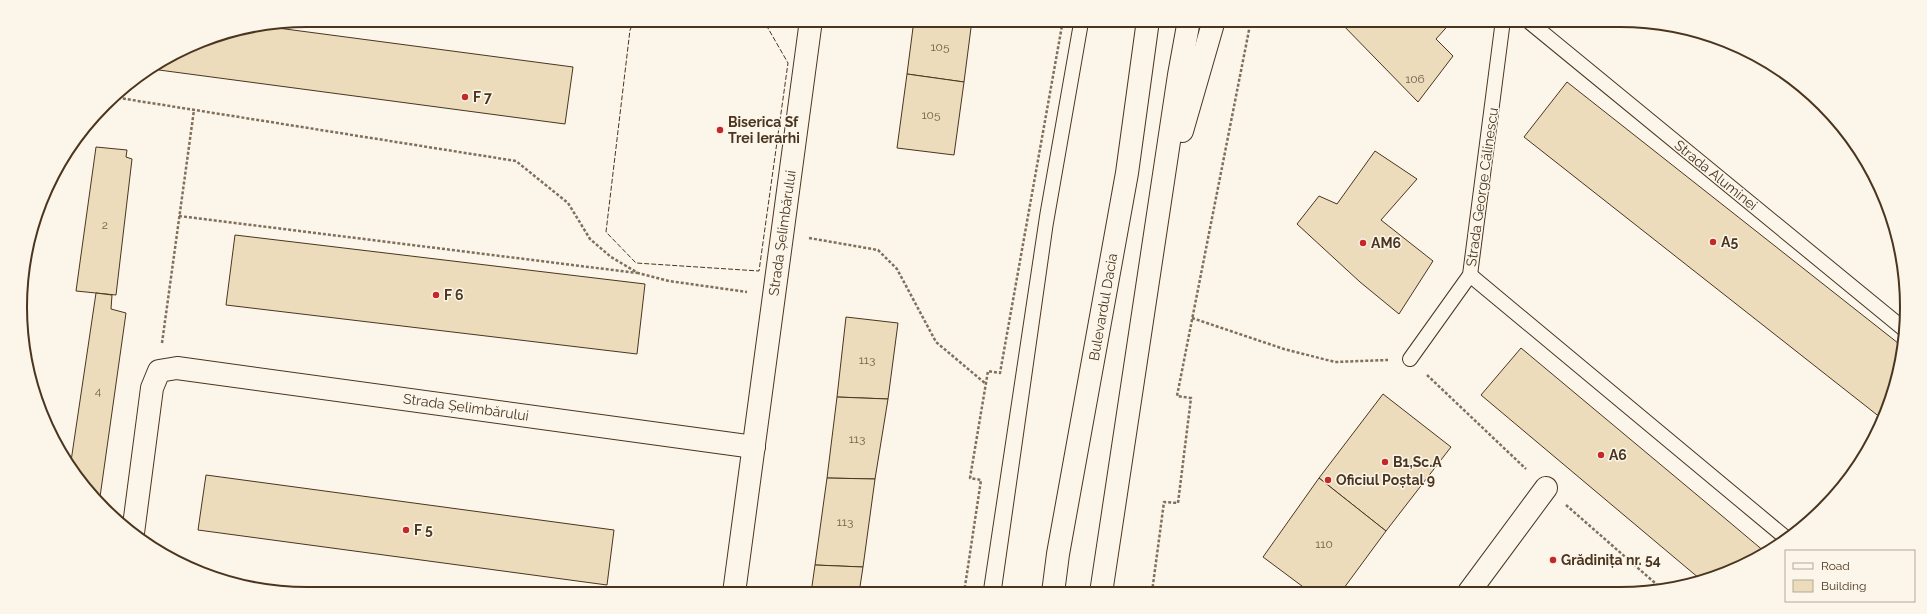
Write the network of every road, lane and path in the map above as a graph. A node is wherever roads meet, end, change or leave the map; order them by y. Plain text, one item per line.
1 (810, 27) edge
2 (1062, 27) edge
3 (1147, 27) edge
4 (1188, 27) edge
5 (1212, 27) edge
6 (1251, 27) edge
7 (1502, 27) edge
8 (1536, 27) edge
9 (120, 98) edge
10 (194, 110) junction
11 (1159, 213) junction
12 (179, 216) junction
13 (782, 234) junction
14 (638, 273) junction
15 (1470, 275) junction
16 (773, 295) junction
17 (1192, 318) junction
18 (1899, 325) edge
19 (1410, 359) joint
20 (168, 370) junction
21 (986, 385) junction
22 (754, 447) junction
23 (1546, 488) dead end
24 (134, 527) edge
25 (1782, 535) edge
26 (735, 587) edge
27 (965, 587) edge
28 (1054, 587) edge
29 (1102, 587) edge
30 (1153, 587) edge
31 (1473, 587) edge

1 - 13 street, Strada Șelimbărului
2 - 21 path
3 - 28 street, Bulevardul Dacia
4 - 11 street
5 - 11 street
6 - 17 path
7 - 15 lane, Strada George Călinescu
8 - 18 lane, Strada Aluminei
9 - 10 path
10 - 12 path
10 - 14 path
11 - 29 street
12 - 14 path
12 - 20 path
13 - 16 street, Strada Șelimbărului
13 - 21 path
14 - 16 path
15 - 19 lane, Strada George Călinescu
15 - 25 lane
16 - 22 street, Strada Șelimbărului
17 - 19 path
17 - 30 path
20 - 22 street, Strada Șelimbărului
20 - 24 street
21 - 27 path
22 - 26 street, Strada Șelimbărului
23 - 31 street

